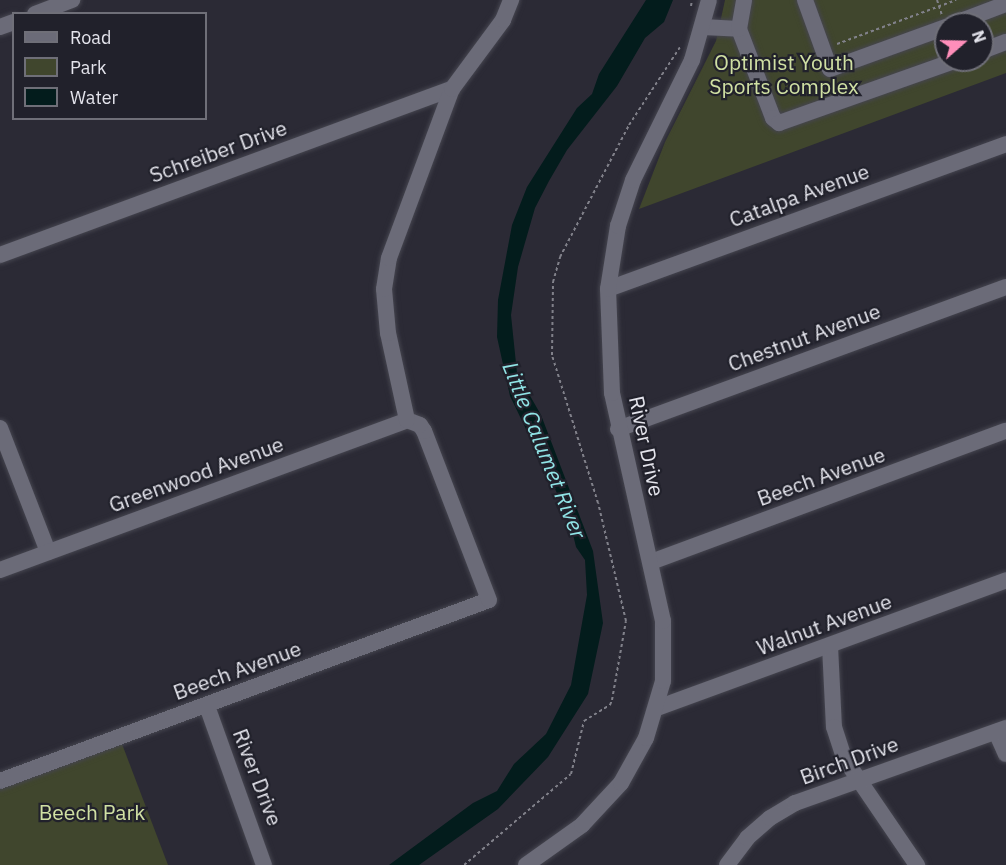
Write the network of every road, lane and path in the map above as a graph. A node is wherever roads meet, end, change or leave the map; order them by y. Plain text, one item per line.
1 (72, 0) edge
2 (510, 0) edge
3 (693, 0) edge
4 (709, 0) edge
5 (744, 0) edge
6 (805, 0) edge
7 (937, 0) edge
8 (956, 0) edge
9 (1006, 4) edge
10 (939, 6) junction
11 (40, 12) edge
12 (942, 12) edge
13 (983, 12) edge
14 (689, 15) dead end
15 (703, 27) junction
16 (739, 29) junction
17 (934, 29) edge
18 (683, 37) dead end
19 (828, 47) dead end
20 (934, 68) edge
21 (452, 89) junction
22 (1006, 144) edge
23 (0, 255) edge
24 (1006, 287) edge
25 (608, 288) junction
26 (407, 420) junction
27 (0, 428) edge
28 (618, 429) junction
29 (1006, 431) edge
30 (48, 552) junction
31 (651, 562) junction
32 (0, 570) edge
33 (1006, 580) edge
34 (830, 646) junction
35 (207, 706) junction
36 (657, 708) junction
37 (1001, 730) edge
38 (1006, 754) edge
39 (858, 779) junction
40 (0, 781) edge
41 (264, 865) edge
42 (464, 865) edge
43 (526, 865) edge
44 (727, 865) edge
45 (917, 865) edge

1 - 11 street
2 - 21 street
3 - 14 path
4 - 15 street, River Drive
5 - 16 street
6 - 17 street
7 - 10 path
8 - 10 path
9 - 13 street
10 - 12 path
10 - 19 path
15 - 16 street
15 - 25 street, River Drive
16 - 20 street
18 - 42 path
21 - 23 street, Schreiber Drive
21 - 26 street
22 - 25 street, Catalpa Avenue
24 - 28 street, Chestnut Avenue
25 - 28 street, River Drive
26 - 30 street, Greenwood Avenue
26 - 35 street, Beech Avenue
27 - 30 street
28 - 31 street, River Drive
29 - 31 street, Beech Avenue
30 - 32 street, Greenwood Avenue
31 - 36 street, River Drive
33 - 34 street, Walnut Avenue
34 - 36 street, Walnut Avenue
34 - 39 street
35 - 40 street, Beech Avenue
35 - 41 street, River Drive
36 - 43 street, River Drive
37 - 38 street
37 - 39 street, Birch Drive
39 - 44 street, Birch Drive
39 - 45 street

